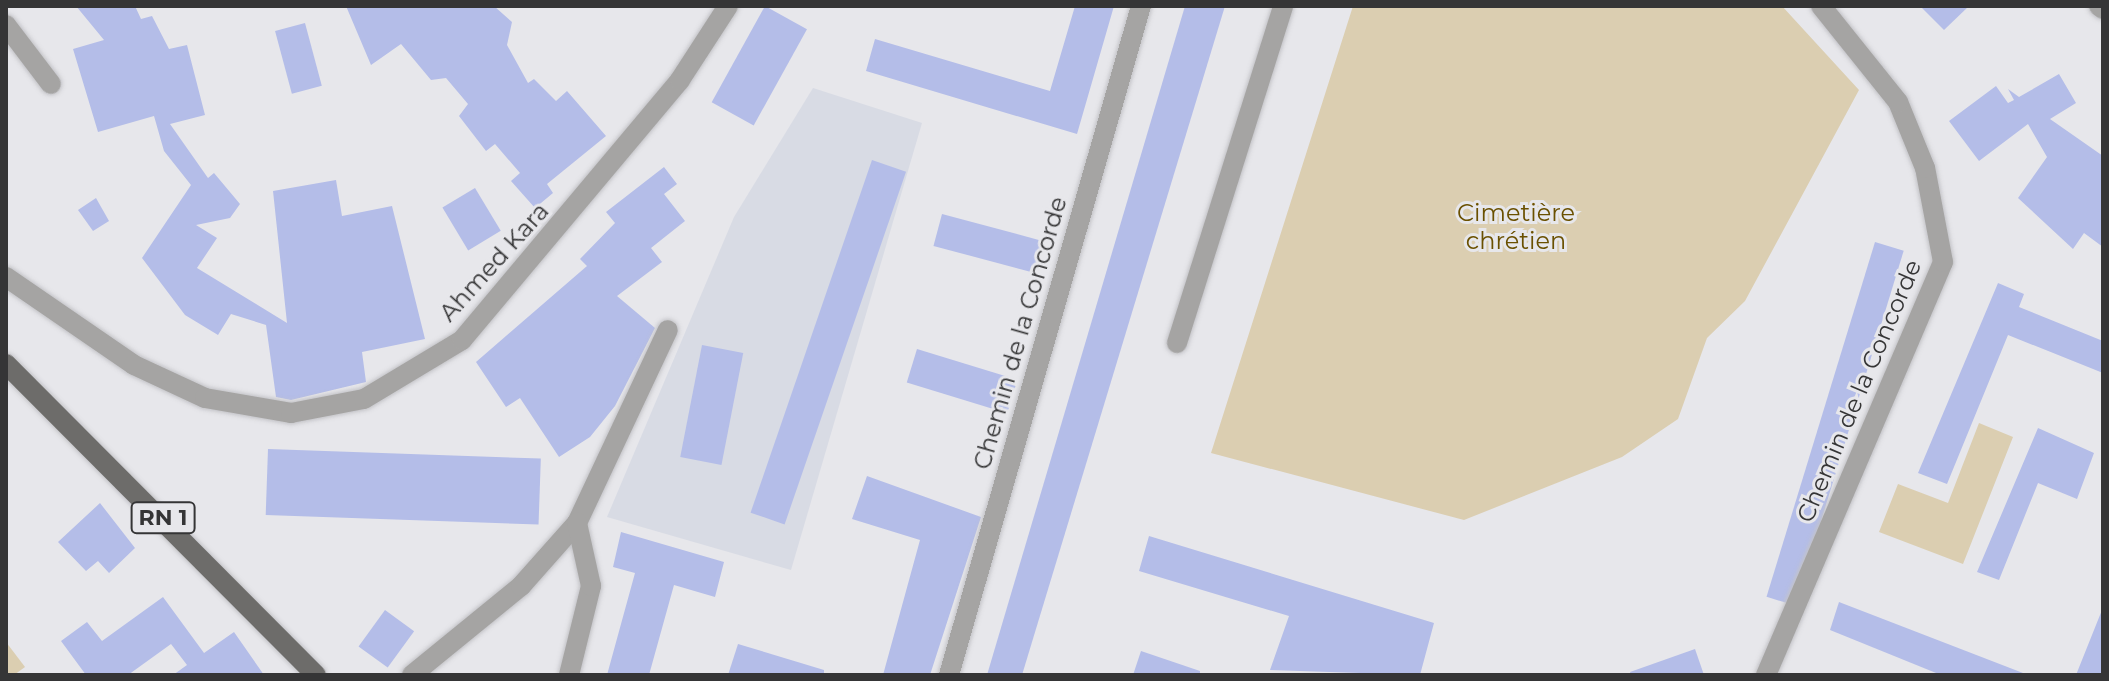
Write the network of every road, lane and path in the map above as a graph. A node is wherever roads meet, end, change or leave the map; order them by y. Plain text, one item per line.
1 (728, 6) edge
2 (1141, 6) edge
3 (1283, 6) edge
4 (1821, 6) edge
5 (6, 25) edge
6 (51, 84) dead end
7 (6, 277) edge
8 (668, 330) dead end
9 (1177, 343) dead end
10 (6, 364) edge
11 (577, 523) junction
12 (316, 675) edge
13 (412, 675) edge
14 (569, 675) edge
15 (949, 675) edge
16 (1766, 675) edge

1 - 7 street, Ahmed Kara
2 - 15 street, Chemin de la Concorde
3 - 9 street
4 - 16 street, Chemin de la Concorde
5 - 6 street
8 - 11 street
10 - 12 main road, RN 1
11 - 13 street
11 - 14 street

